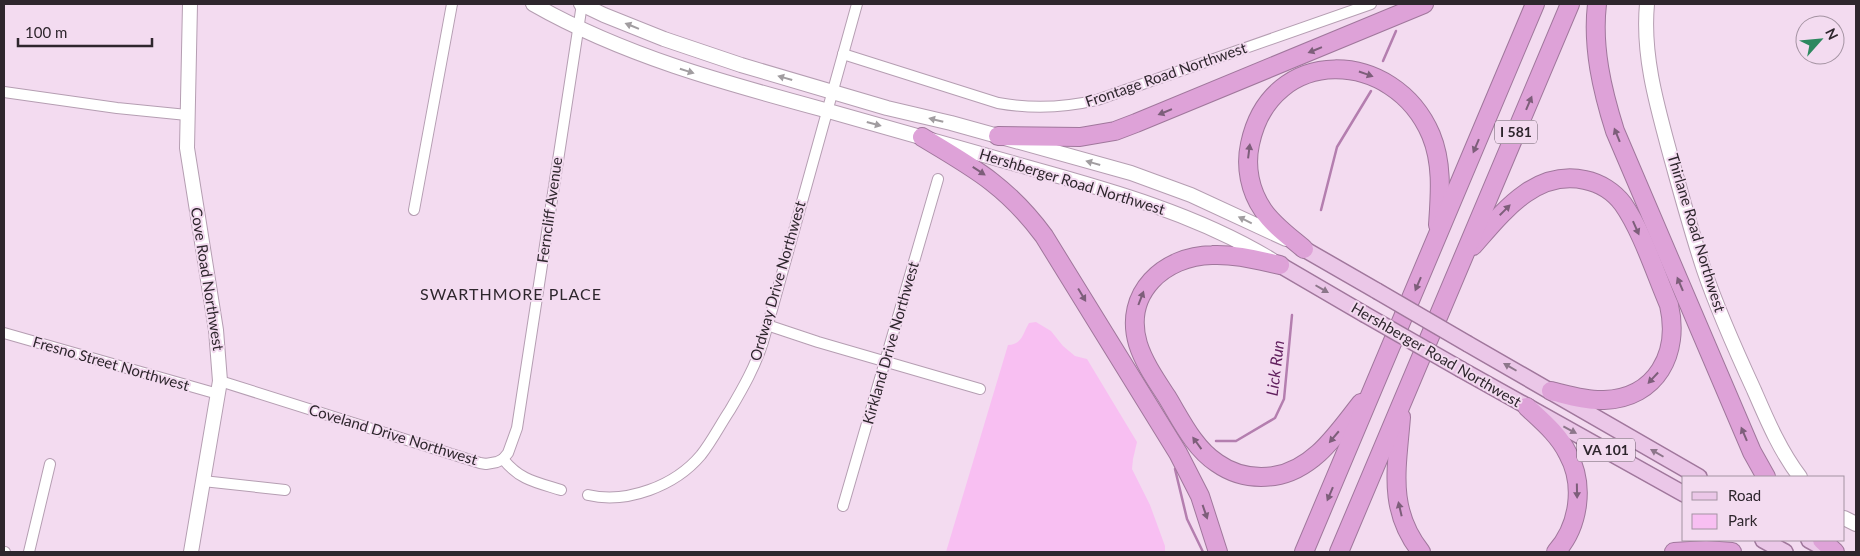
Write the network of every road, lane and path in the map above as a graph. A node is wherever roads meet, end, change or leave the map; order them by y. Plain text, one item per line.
1 (190, 4) edge
2 (452, 4) edge
3 (533, 4) edge
4 (582, 4) edge
5 (857, 4) edge
6 (1370, 4) edge
7 (1424, 4) edge
8 (1535, 4) edge
9 (1570, 4) edge
10 (1597, 4) edge
11 (1647, 4) edge
12 (578, 26) junction
13 (843, 54) junction
14 (4, 92) edge
15 (832, 92) junction
16 (827, 111) junction
17 (187, 115) junction
18 (998, 136) junction
19 (922, 137) junction
20 (938, 180) dead end
21 (414, 210) dead end
22 (1437, 240) junction
23 (1304, 249) junction
24 (1462, 260) junction
25 (1280, 265) junction
26 (767, 325) junction
27 (4, 334) edge
28 (886, 362) junction
29 (1375, 384) junction
30 (219, 388) junction
31 (980, 389) dead end
32 (1551, 391) junction
33 (1402, 401) junction
34 (1527, 407) junction
35 (503, 459) junction
36 (50, 464) dead end
37 (1697, 476) edge
38 (1765, 476) edge
39 (1799, 476) edge
40 (203, 481) junction
41 (285, 490) dead end
42 (561, 490) dead end
43 (1682, 493) edge
44 (588, 495) dead end
45 (843, 506) dead end
46 (1765, 541) edge
47 (1811, 541) edge
48 (1823, 541) edge
49 (29, 552) edge
50 (191, 552) edge
51 (1218, 552) edge
52 (1304, 552) edge
53 (1339, 552) edge
54 (1421, 552) edge
55 (1556, 552) edge
56 (1674, 552) edge
57 (1732, 552) edge
58 (1785, 552) edge
59 (1834, 552) edge

1 - 17 main road, Cove Road Northwest
2 - 21 street
3 - 12 main road, Hershberger Road Northwest / VA 101
4 - 12 street, Ferncliff Avenue
15 -> 4 main road, Hershberger Road Northwest / VA 101
5 - 13 street, Ordway Drive Northwest
6 - 13 street, Frontage Road Northwest
7 -> 18 highway
8 -> 22 highway, I 581
24 -> 9 highway, I 581
38 -> 10 highway
11 - 39 main road, Thirlane Road Northwest
12 -> 16 main road, Hershberger Road Northwest / VA 101
12 - 35 street, Ferncliff Avenue
13 - 15 street, Ordway Drive Northwest
14 - 17 street
15 - 16 street, Ordway Drive Northwest
18 -> 15 main road, Hershberger Road Northwest / VA 101
16 -> 19 main road, Hershberger Road Northwest / VA 101
16 - 26 street, Ordway Drive Northwest
17 - 30 main road, Cove Road Northwest
23 -> 18 main road, Hershberger Road Northwest / VA 101
19 - 25 main road, Hershberger Road Northwest / VA 101
19 -> 51 highway
20 - 28 street, Kirkland Drive Northwest
23 -> 22 highway
22 -> 29 highway, I 581
32 -> 23 main road, Hershberger Road Northwest / VA 101, bridge
24 -> 32 highway
24 - 33 highway, I 581
29 -> 25 highway
25 -> 34 main road, Hershberger Road Northwest / VA 101, bridge
26 - 28 street
26 - 44 street, Ordway Drive Northwest
27 - 30 street, Fresno Street Northwest
28 - 31 street
28 - 45 street, Kirkland Drive Northwest
29 -> 52 highway, I 581
30 - 35 street, Coveland Drive Northwest
30 - 40 main road, Cove Road Northwest
37 -> 32 main road, Hershberger Road Northwest / VA 101
33 - 53 highway, I 581
54 -> 33 highway
34 -> 43 main road, Hershberger Road Northwest / VA 101
34 -> 55 highway
35 - 42 street
36 - 49 street
40 - 41 street
40 - 50 main road, Cove Road Northwest
46 - 58 main road
47 - 59 main road
48 - 59 highway
56 - 57 highway

